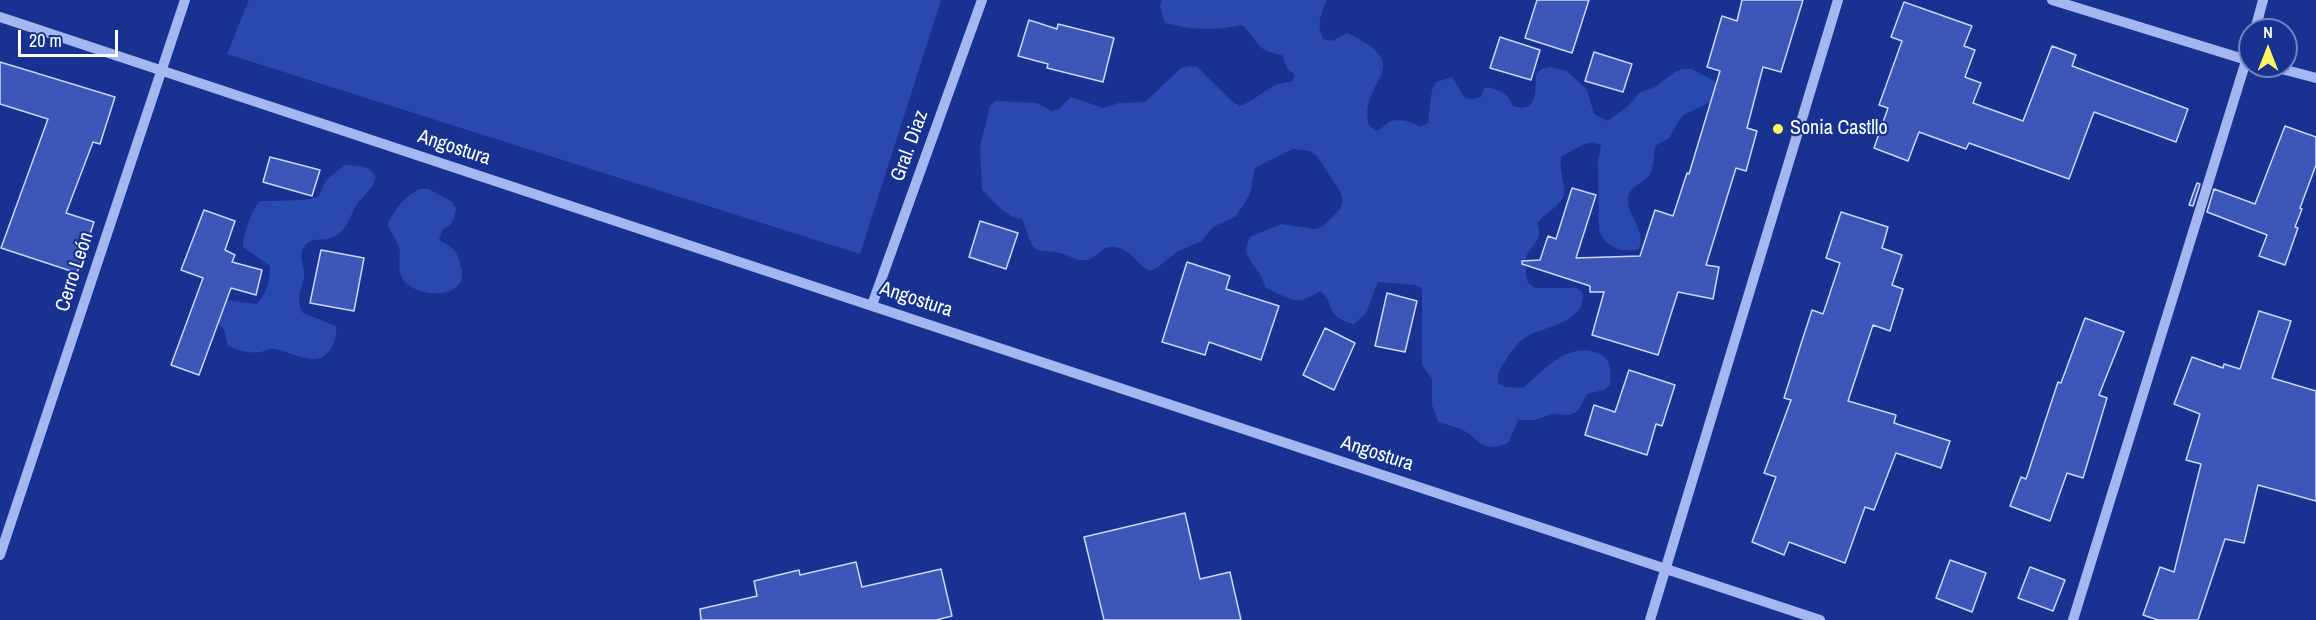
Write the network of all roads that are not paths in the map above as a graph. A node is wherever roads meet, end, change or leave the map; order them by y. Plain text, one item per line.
1 (185, 0) edge
2 (982, 0) edge
3 (1838, 0) edge
4 (2052, 0) edge
5 (2263, 0) edge
6 (0, 17) edge
7 (2258, 18) edge
8 (2238, 57) edge
9 (161, 70) junction
10 (2298, 73) edge
11 (2242, 78) edge
12 (2316, 78) edge
13 (872, 304) junction
14 (0, 555) edge
15 (1666, 570) junction
16 (1650, 620) edge
17 (1820, 620) edge
18 (2073, 620) edge

1 - 9 street, Cerro León
2 - 13 street, Gral. Diaz
3 - 15 street
4 - 8 street
5 - 7 street
6 - 9 street, Angostura
9 - 13 street, Angostura
9 - 14 street, Cerro León
10 - 12 street
11 - 18 street
13 - 15 street, Angostura
15 - 16 street
15 - 17 street, Angostura

